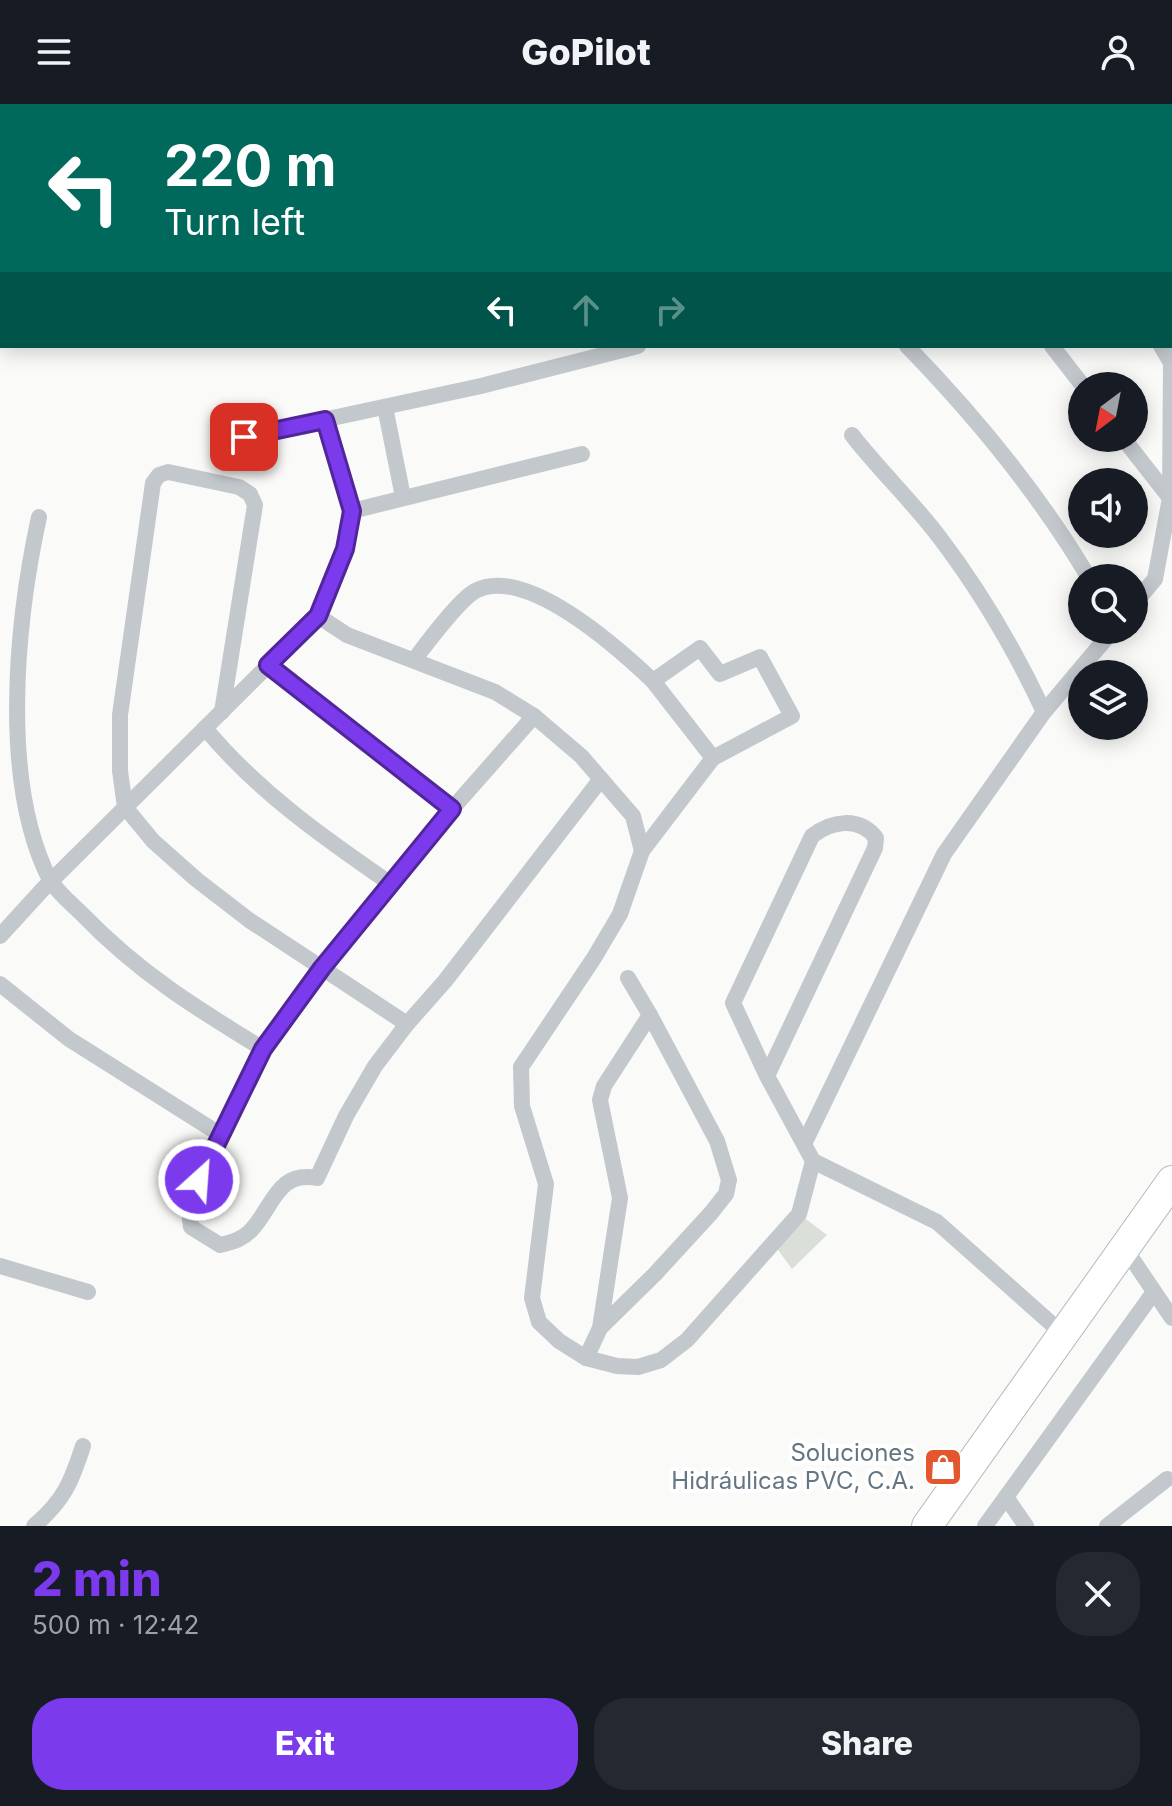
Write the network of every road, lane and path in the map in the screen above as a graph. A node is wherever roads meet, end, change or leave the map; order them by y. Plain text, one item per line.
1 (630, 348) edge
2 (909, 348) edge
3 (1054, 348) edge
4 (1162, 348) edge
5 (1072, 372) edge
6 (385, 407) junction
7 (325, 420) junction
8 (852, 435) dead end
9 (244, 437) dead end
10 (1134, 452) edge
11 (582, 454) dead end
12 (403, 497) junction
13 (1170, 498) junction
14 (352, 511) junction
15 (39, 517) dead end
16 (1081, 564) edge
17 (1148, 587) edge
18 (318, 616) junction
19 (1101, 644) edge
20 (414, 660) junction
21 (268, 665) junction
22 (653, 681) junction
23 (222, 712) junction
24 (1044, 712) junction
25 (534, 716) junction
26 (205, 728) junction
27 (713, 758) junction
28 (601, 779) junction
29 (125, 807) junction
30 (452, 809) junction
31 (642, 851) junction
32 (51, 882) junction
33 (391, 884) junction
34 (0, 936) edge
35 (322, 968) junction
36 (628, 978) dead end
37 (0, 984) edge
38 (650, 1015) junction
39 (407, 1024) junction
40 (263, 1049) junction
41 (767, 1076) junction
42 (221, 1135) junction
43 (805, 1142) junction
44 (813, 1161) junction
45 (1172, 1181) edge
46 (1124, 1247) junction
47 (0, 1266) edge
48 (88, 1292) dead end
49 (1154, 1292) junction
50 (1172, 1318) edge
51 (600, 1328) junction
52 (1063, 1334) junction
53 (586, 1358) junction
54 (83, 1446) dead end
55 (1167, 1479) dead end
56 (1006, 1497) junction
57 (931, 1524) edge
58 (34, 1526) edge
59 (985, 1526) edge
60 (1026, 1526) edge
61 (1107, 1526) edge

1 - 6 street
2 - 16 street
3 - 5 street
4 - 13 street
6 - 7 street
6 - 12 street
7 - 9 street
7 - 14 street
8 - 24 street
10 - 13 street
11 - 12 street
12 - 14 street
13 - 17 street
14 - 18 street
15 - 32 street
18 - 20 street
18 - 21 street
19 - 24 street
20 - 22 street
20 - 25 street
21 - 23 street
21 - 30 street
22 - 27 street
22 - 27 street
23 - 26 street
23 - 29 street
24 - 43 street
25 - 28 street
25 - 30 street
26 - 29 street
26 - 33 street
27 - 31 street
28 - 31 street
28 - 39 street
29 - 32 street
29 - 35 street
30 - 33 street
31 - 53 street
32 - 34 street
32 - 40 street
33 - 35 street
35 - 39 street
35 - 40 street
36 - 38 street
37 - 42 street
38 - 51 street
38 - 51 street
39 - 42 street
40 - 42 street
41 - 41 street
41 - 43 street
43 - 44 street
44 - 52 street
44 - 53 street
45 - 46 highway
46 - 49 street
46 - 52 highway
47 - 48 street
49 - 50 street
49 - 56 street
51 - 53 street
52 - 57 highway
54 - 58 street
55 - 61 street
56 - 59 street
56 - 60 street

